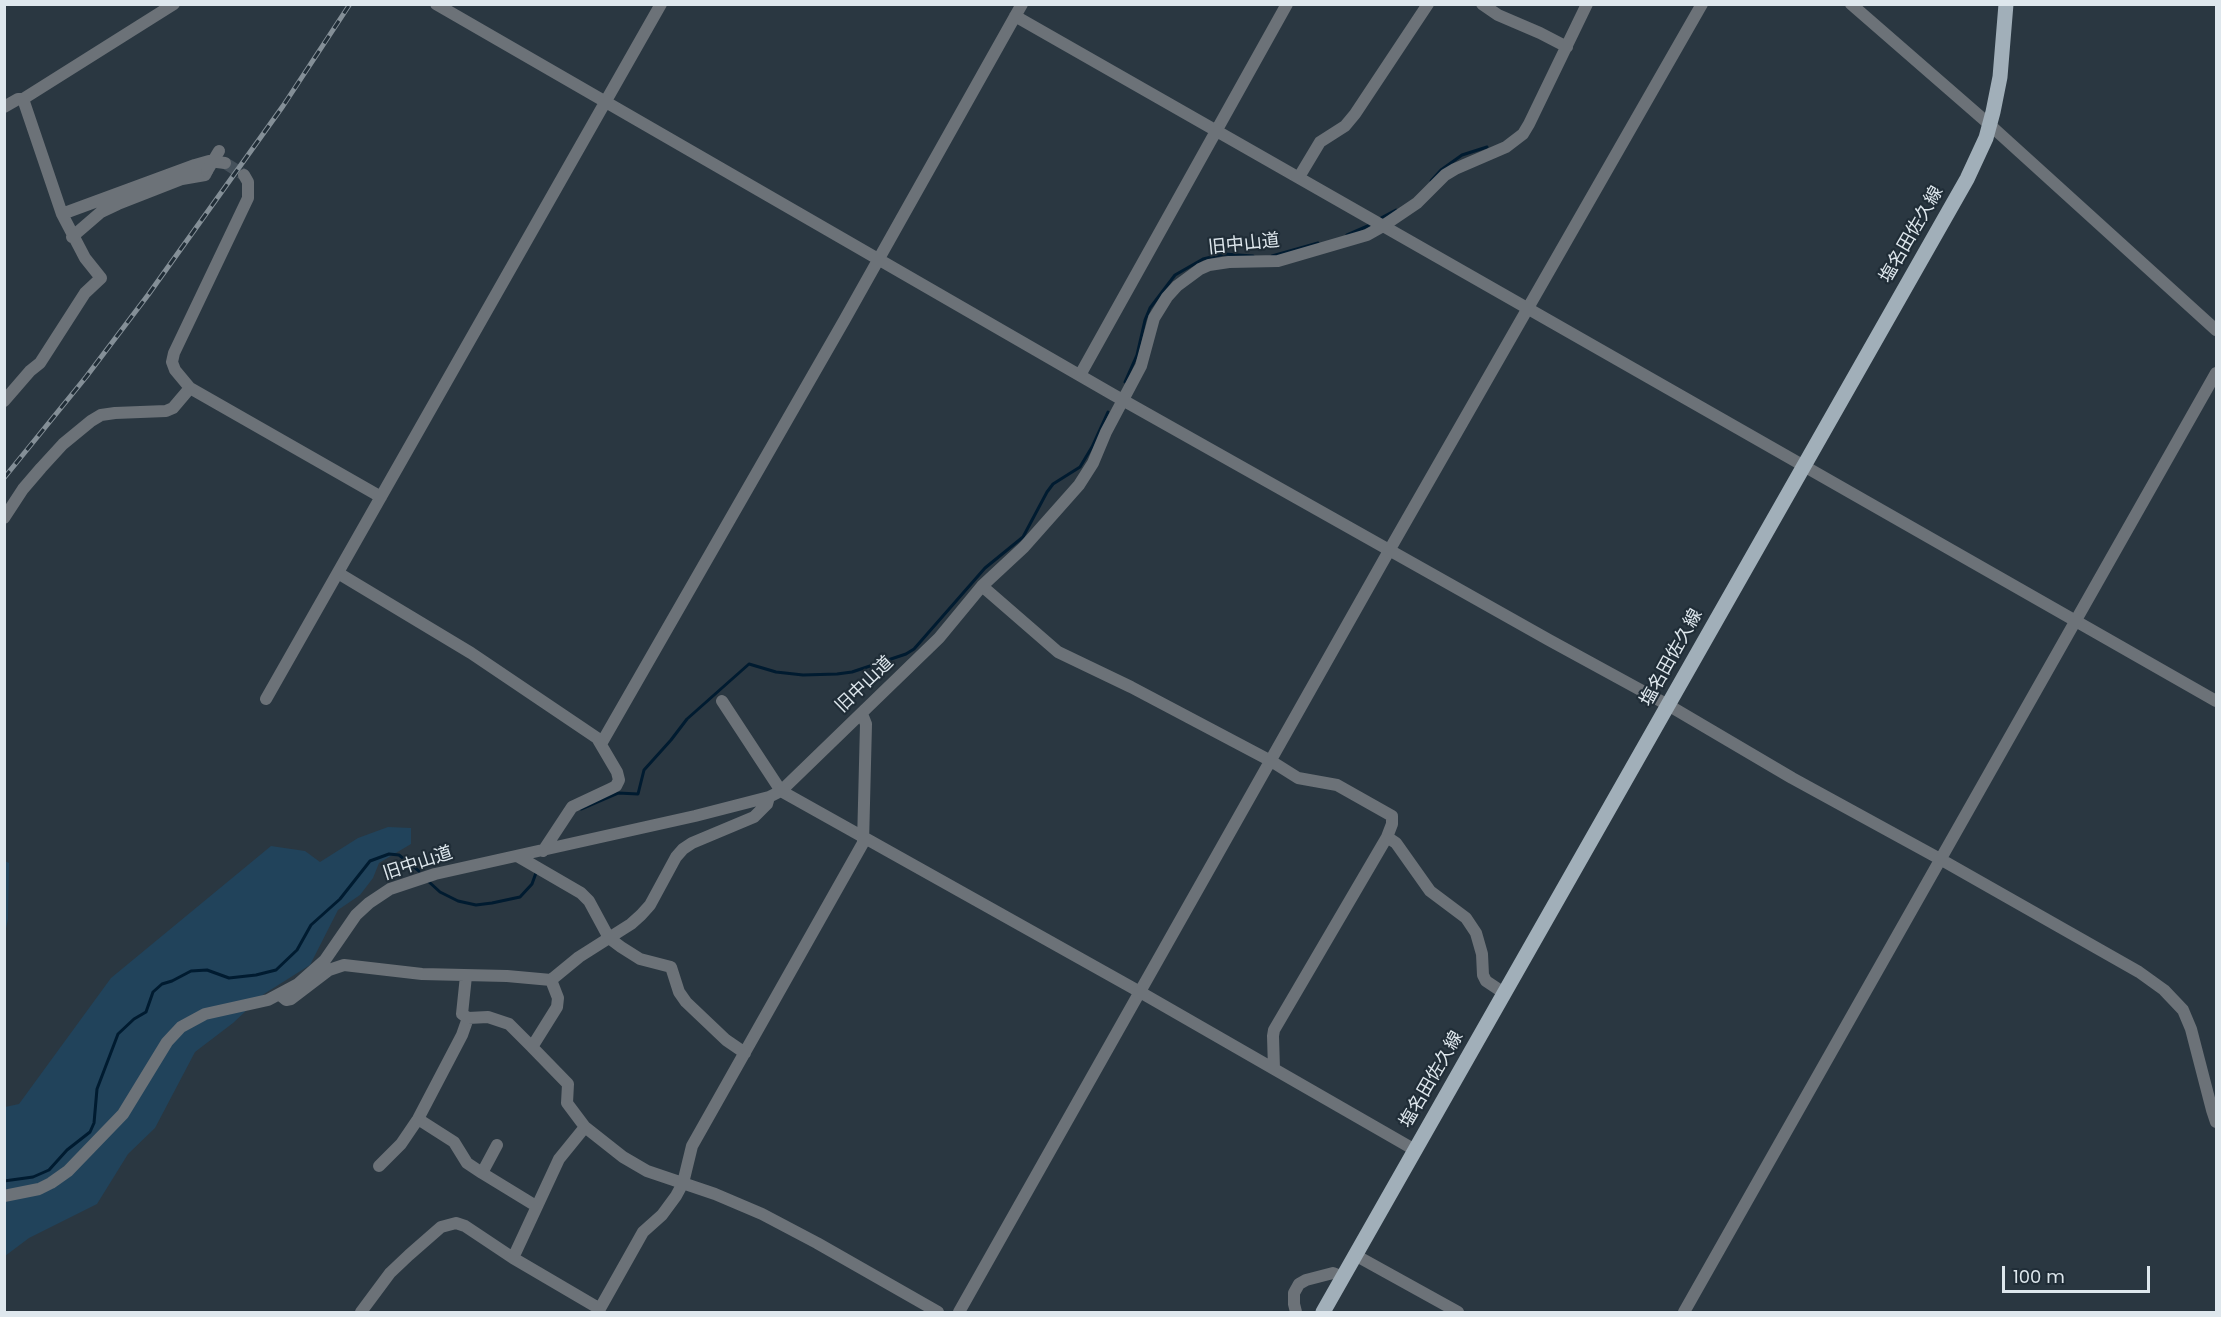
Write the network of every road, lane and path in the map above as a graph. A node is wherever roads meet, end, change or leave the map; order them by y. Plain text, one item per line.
1 (174, 4) edge
2 (436, 4) edge
3 (661, 4) edge
4 (1022, 4) edge
5 (1287, 4) edge
6 (1428, 4) edge
7 (1482, 4) edge
8 (1587, 4) edge
9 (1702, 4) edge
10 (1851, 4) edge
11 (2006, 4) edge
12 (1016, 16) junction
13 (1567, 47) junction
14 (23, 99) junction
15 (605, 103) junction
16 (4, 107) edge
17 (1990, 125) junction
18 (1218, 131) junction
19 (220, 149) dead end
20 (225, 163) tunnel mouth
21 (244, 175) dead end
22 (1299, 177) junction
23 (62, 214) junction
24 (1383, 226) junction
25 (72, 237) junction
26 (878, 259) junction
27 (1527, 309) junction
28 (2217, 330) edge
29 (2217, 373) edge
30 (1080, 375) junction
31 (190, 388) junction
32 (1123, 400) junction
33 (4, 401) edge
34 (1803, 464) junction
35 (381, 497) junction
36 (4, 518) edge
37 (1390, 549) junction
38 (338, 573) junction
39 (982, 586) junction
40 (2076, 620) junction
41 (266, 699) dead end
42 (722, 701) dead end
43 (2217, 701) edge
44 (1668, 705) junction
45 (862, 714) junction
46 (601, 744) junction
47 (1271, 761) junction
48 (775, 794) junction
49 (864, 836) junction
50 (1387, 837) junction
51 (543, 851) junction
52 (519, 857) junction
53 (1941, 859) junction
54 (609, 938) junction
55 (466, 976) junction
56 (551, 980) junction
57 (1140, 992) junction
58 (1504, 993) junction
59 (279, 995) junction
60 (468, 1018) junction
61 (532, 1047) junction
62 (745, 1053) junction
63 (1274, 1069) junction
64 (2214, 1106) edge
65 (418, 1119) junction
66 (2217, 1122) edge
67 (585, 1127) junction
68 (497, 1145) dead end
69 (1415, 1150) junction
70 (379, 1166) dead end
71 (482, 1173) junction
72 (683, 1183) junction
73 (4, 1196) edge
74 (536, 1206) junction
75 (1355, 1255) junction
76 (513, 1258) junction
77 (1343, 1277) junction
78 (599, 1311) edge
79 (361, 1312) edge
80 (938, 1312) edge
81 (959, 1312) edge
82 (1296, 1312) edge
83 (1323, 1312) edge
84 (1458, 1312) edge
85 (1684, 1312) edge

1 - 14 street
2 - 15 street
3 - 15 street
4 - 12 street
5 - 18 street
6 - 22 street
7 - 13 street
8 - 13 street, 旧中山道
9 - 27 street
10 - 17 street
11 - 17 main road, 塩名田佐久線
12 - 18 street
12 - 26 street
13 - 24 street, 旧中山道
14 - 16 street
14 - 23 street
15 - 26 street
15 - 35 street
17 - 28 street
17 - 34 main road, 塩名田佐久線
18 - 22 street
18 - 30 street
19 - 25 street, bridge
20 - 23 street
21 - 31 street
22 - 24 street
23 - 25 street
24 - 27 street
24 - 32 street, 旧中山道
25 - 33 street
26 - 30 street
26 - 46 street
27 - 34 street
27 - 37 street
29 - 40 street
30 - 32 street
31 - 35 street
31 - 36 street
32 - 37 street
32 - 39 street, 旧中山道
34 - 40 street
34 - 44 main road, 塩名田佐久線
35 - 38 street
37 - 44 street
37 - 47 street
38 - 41 street
38 - 46 street
39 - 45 street, 旧中山道
39 - 47 street
40 - 43 street
40 - 53 street
42 - 48 street
44 - 53 street
44 - 58 main road, 塩名田佐久線
45 - 48 street, 旧中山道
45 - 49 street
46 - 51 street
47 - 50 street
47 - 57 street
48 - 49 street
48 - 51 street, 旧中山道
48 - 54 street
49 - 57 street
49 - 62 street
50 - 58 street
50 - 63 street
51 - 52 street, 旧中山道
52 - 54 street
52 - 59 street, 旧中山道
53 - 64 street
53 - 85 street
54 - 56 street
54 - 62 street
55 - 56 street
55 - 59 street
55 - 60 street
56 - 61 street
57 - 63 street
57 - 81 street
58 - 69 main road, 塩名田佐久線
59 - 73 street, 旧中山道
60 - 61 street
60 - 65 street
61 - 67 street
62 - 72 street
63 - 69 street
64 - 66 street
65 - 70 street
65 - 71 street
67 - 72 street
67 - 74 street
68 - 71 street
69 - 75 main road, 塩名田佐久線
71 - 74 street
72 - 78 street
72 - 80 street
74 - 76 street
75 - 77 main road, 塩名田佐久線
75 - 84 street
76 - 78 street
76 - 79 street
77 - 82 street
77 - 83 main road, 塩名田佐久線

